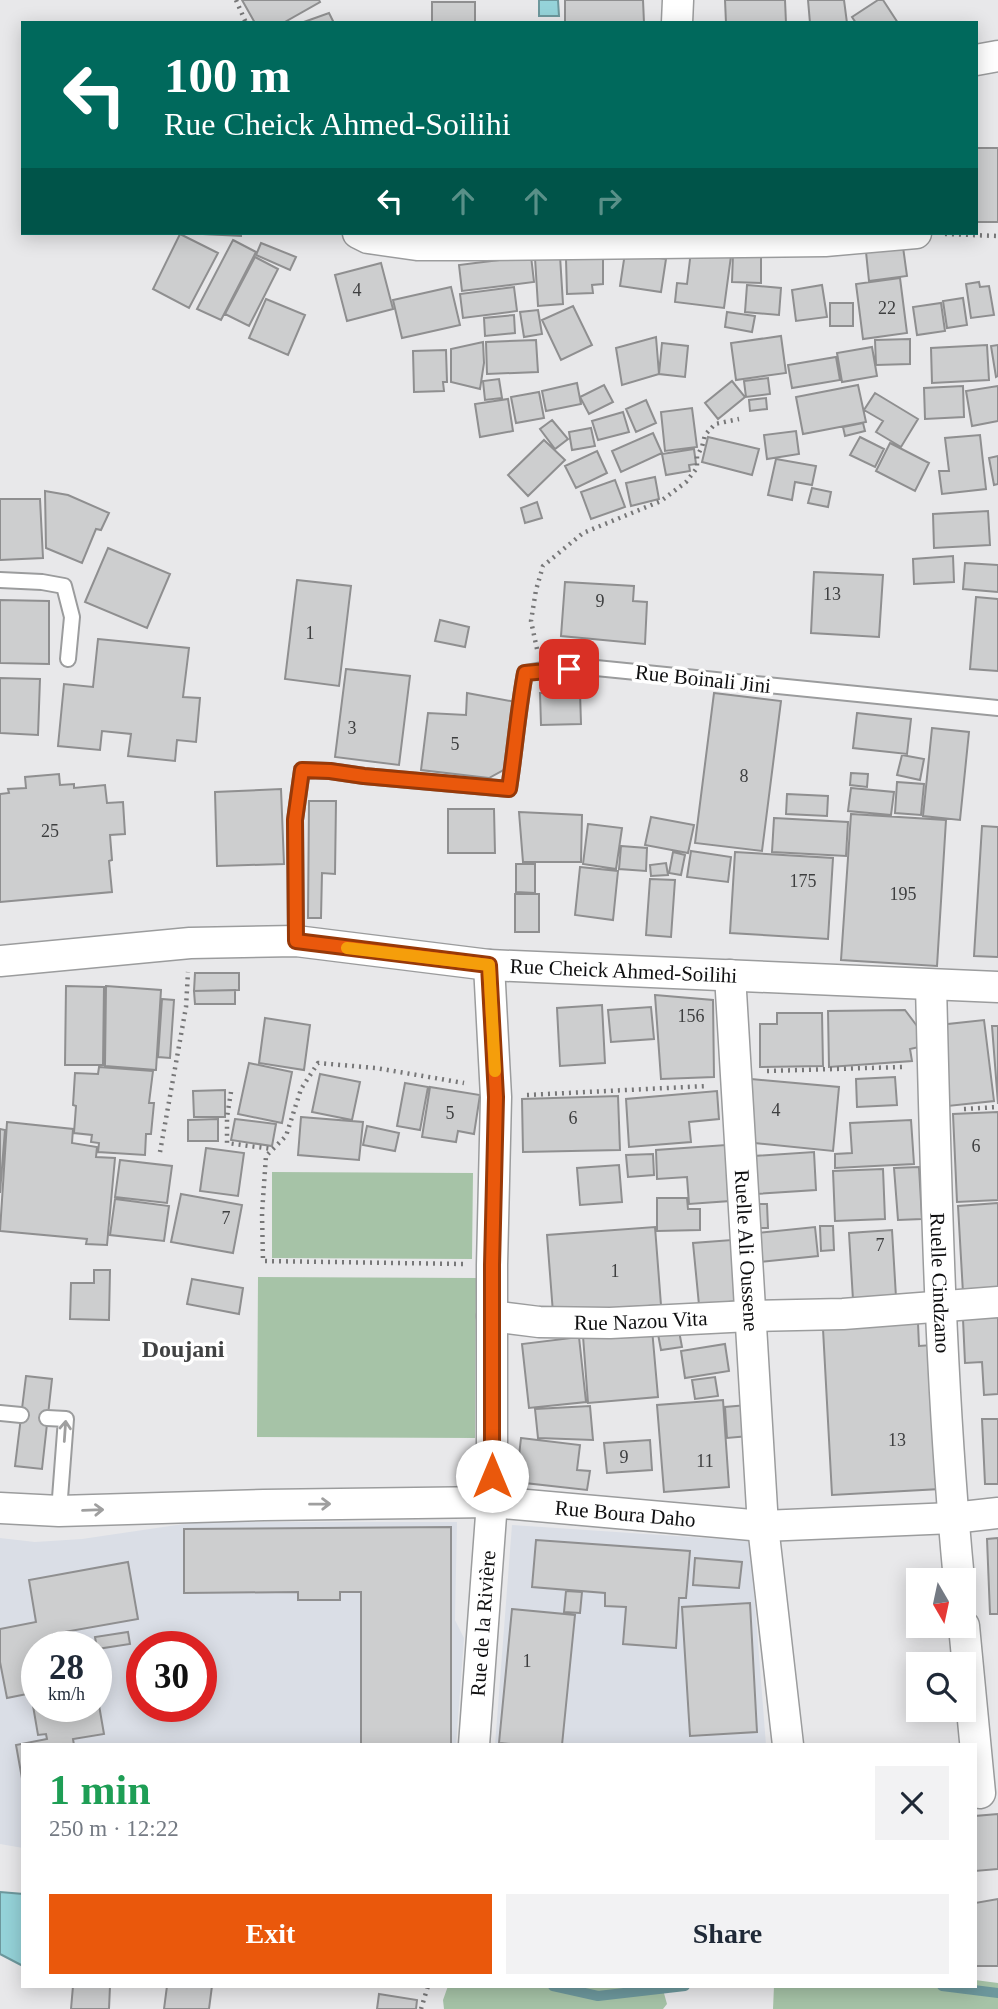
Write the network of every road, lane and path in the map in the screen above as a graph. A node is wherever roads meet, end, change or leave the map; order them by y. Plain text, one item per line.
1 (236, 0) edge
2 (678, 0) edge
3 (245, 21) edge
4 (677, 21) edge
5 (998, 55) edge
6 (978, 60) edge
7 (362, 235) edge
8 (893, 235) edge
9 (971, 235) edge
10 (998, 236) edge
11 (739, 419) dead end
12 (0, 580) edge
13 (68, 659) dead end
14 (542, 670) junction
15 (998, 708) edge
16 (296, 941) junction
17 (190, 943) junction
18 (0, 961) edge
19 (489, 965) junction
20 (730, 975) junction
21 (931, 985) junction
22 (998, 987) edge
23 (933, 1066) junction
24 (735, 1078) junction
25 (231, 1092) dead end
26 (496, 1093) junction
27 (273, 1149) junction
28 (160, 1152) dead end
29 (492, 1265) junction
30 (998, 1302) edge
31 (940, 1305) junction
32 (492, 1315) junction
33 (750, 1316) junction
34 (0, 1413) edge
35 (21, 1415) dead end
36 (47, 1418) dead end
37 (492, 1502) junction
38 (0, 1508) edge
39 (59, 1511) junction
40 (998, 1513) edge
41 (953, 1518) junction
42 (763, 1525) junction
43 (958, 1568) edge
44 (965, 1638) edge
45 (474, 1743) edge
46 (788, 1743) edge
47 (984, 1793) edge
48 (427, 1988) edge
49 (421, 2006) edge

1 - 3 path
2 - 4 street
5 - 6 street
7 - 8 street
9 - 10 path
11 - 14 path
12 - 13 lane
14 - 15 lane, Rue Boinali Jini
14 - 16 lane
16 - 17 street, Rue Cheick Ahmed-Soilihi
16 - 19 street, Rue Cheick Ahmed-Soilihi
17 - 18 street, Rue Cheick Ahmed-Soilihi
17 - 28 path
19 - 20 street, Rue Cheick Ahmed-Soilihi
19 - 26 street, Rue de la Rivière
20 - 21 street, Rue Cheick Ahmed-Soilihi
20 - 24 street, Ruelle Ali Oussene
21 - 22 street, Rue Cheick Ahmed-Soilihi
21 - 23 street, Ruelle Cindzano
23 - 24 path
23 - 31 street, Ruelle Cindzano
24 - 26 path
24 - 33 street, Ruelle Ali Oussene
25 - 27 path
26 - 27 path
26 - 29 street, Rue de la Rivière
27 - 29 path
29 - 32 street, Rue de la Rivière
30 - 31 street, Rue Nazou Vita
31 - 33 street, Rue Nazou Vita
31 - 41 street, Ruelle Cindzano
32 - 33 street, Rue Nazou Vita
32 - 37 street, Rue de la Rivière
33 - 42 street, Ruelle Ali Oussene
34 - 35 lane
39 -> 36 lane
39 -> 37 street, Rue Boura Daho
37 - 42 street, Rue Boura Daho
37 - 45 street, Rue de la Rivière
38 - 39 street, Rue Boura Daho
40 - 41 street, Rue Boura Daho
41 - 42 street, Rue Boura Daho
41 - 43 street, Ruelle Cindzano
42 - 46 street, Ruelle Ali Oussene
44 - 47 street
48 - 49 path

